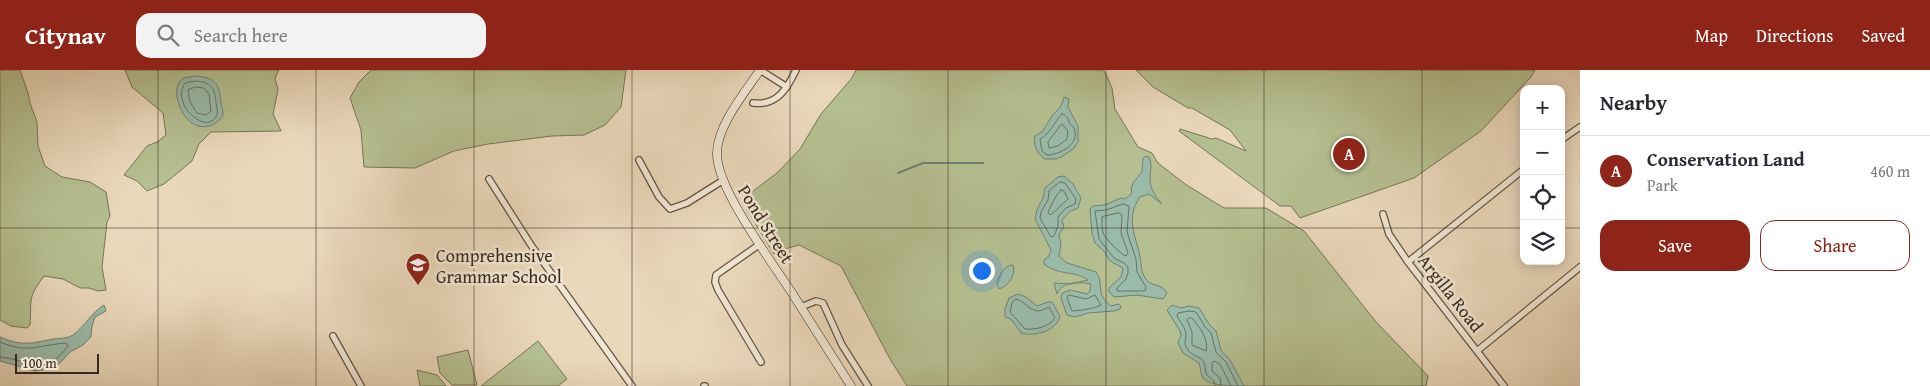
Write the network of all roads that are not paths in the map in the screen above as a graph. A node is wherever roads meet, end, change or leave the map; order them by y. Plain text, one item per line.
1 (760, 70) edge
2 (796, 70) edge
3 (787, 87) junction
4 (753, 103) dead end
5 (1580, 127) edge
6 (1565, 137) edge
7 (639, 160) dead end
8 (1520, 172) edge
9 (489, 179) dead end
10 (722, 181) junction
11 (1383, 214) dead end
12 (760, 244) junction
13 (1408, 262) junction
14 (1580, 267) edge
15 (801, 307) junction
16 (333, 336) dead end
17 (1477, 351) junction
18 (761, 362) dead end
19 (361, 386) edge
20 (632, 386) edge
21 (851, 386) edge
22 (868, 386) edge
23 (1504, 386) edge

1 - 3 street
1 - 10 street, Pond Street
2 - 3 street
3 - 4 street
5 - 6 street
7 - 10 street
8 - 13 street
9 - 20 street
10 - 12 street, Pond Street
11 - 13 street, Argilla Road
12 - 15 street, Pond Street
12 - 18 street
13 - 17 street, Argilla Road
14 - 17 street
15 - 21 street, Pond Street
15 - 22 street
16 - 19 street
17 - 23 street, Argilla Road

